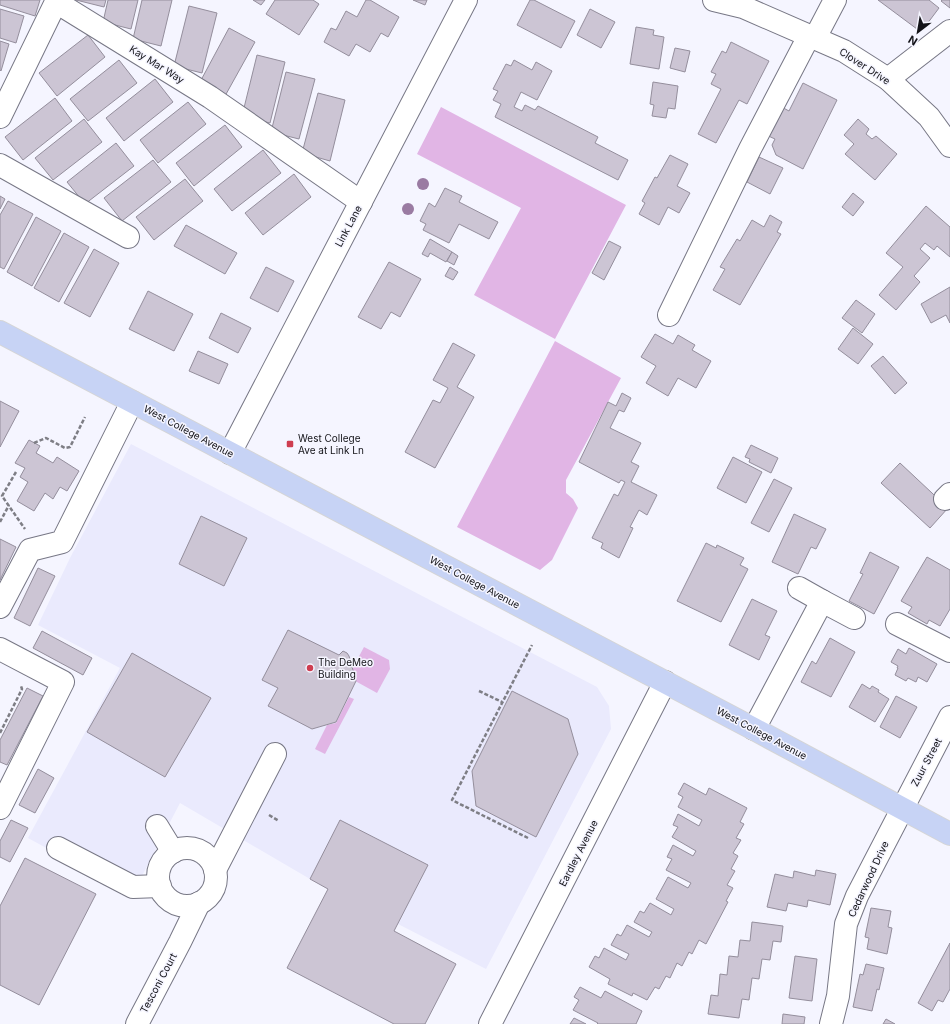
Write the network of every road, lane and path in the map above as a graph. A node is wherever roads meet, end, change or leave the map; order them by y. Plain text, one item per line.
1 (466, 0) edge
2 (714, 0) edge
3 (835, 0) edge
4 (950, 31) edge
5 (812, 37) junction
6 (888, 79) junction
7 (0, 117) edge
8 (950, 146) edge
9 (0, 165) edge
10 (361, 202) junction
11 (128, 237) dead end
12 (669, 315) dead end
13 (0, 332) edge
14 (132, 402) junction
15 (85, 417) dead end
16 (34, 443) dead end
17 (230, 453) junction
18 (16, 472) dead end
19 (9, 505) junction
20 (0, 522) edge
21 (38, 548) junction
22 (799, 588) dead end
23 (822, 601) junction
24 (0, 608) edge
25 (854, 618) dead end
26 (897, 624) dead end
27 (532, 646) dead end
28 (0, 649) edge
29 (950, 651) edge
30 (665, 682) junction
31 (20, 684) dead end
32 (479, 690) dead end
33 (502, 702) junction
34 (950, 717) edge
35 (754, 729) junction
36 (0, 733) edge
37 (275, 754) dead end
38 (902, 807) junction
39 (0, 808) edge
40 (157, 826) dead end
41 (950, 834) edge
42 (528, 838) dead end
43 (58, 848) dead end
44 (172, 852) junction
45 (216, 870) junction
46 (160, 886) junction
47 (199, 903) junction
48 (137, 1024) edge
49 (490, 1024) edge
50 (831, 1024) edge

1 - 10 street, Link Lane
2 - 5 street, Clover Drive
3 - 5 street
4 - 6 street
5 - 6 street, Clover Drive
5 - 12 street
6 - 8 street, Clover Drive
7 - 10 street, Kay Mar Way
9 - 11 street
10 - 17 street, Link Lane
13 - 14 main road, West College Avenue
14 - 17 main road, West College Avenue
14 - 21 street
15 - 16 path
17 - 30 main road, West College Avenue
18 - 19 path
19 - 20 path
19 - 21 path
21 - 24 street
22 - 23 street
23 - 25 street
23 - 35 street
26 - 29 street
27 - 33 path
28 - 39 street
30 - 35 main road, West College Avenue
30 - 49 street, Eardley Avenue
31 - 36 path
32 - 33 path
33 - 42 path
34 - 38 street, Zuur Street
35 - 38 main road, West College Avenue
37 - 45 street
38 - 41 main road, West College Avenue
38 - 50 street, Cedarwood Drive
40 - 44 street
43 - 46 street
44 - 45 street
44 - 46 street
45 - 47 street
46 - 47 street
47 - 48 street, Tesconi Court

